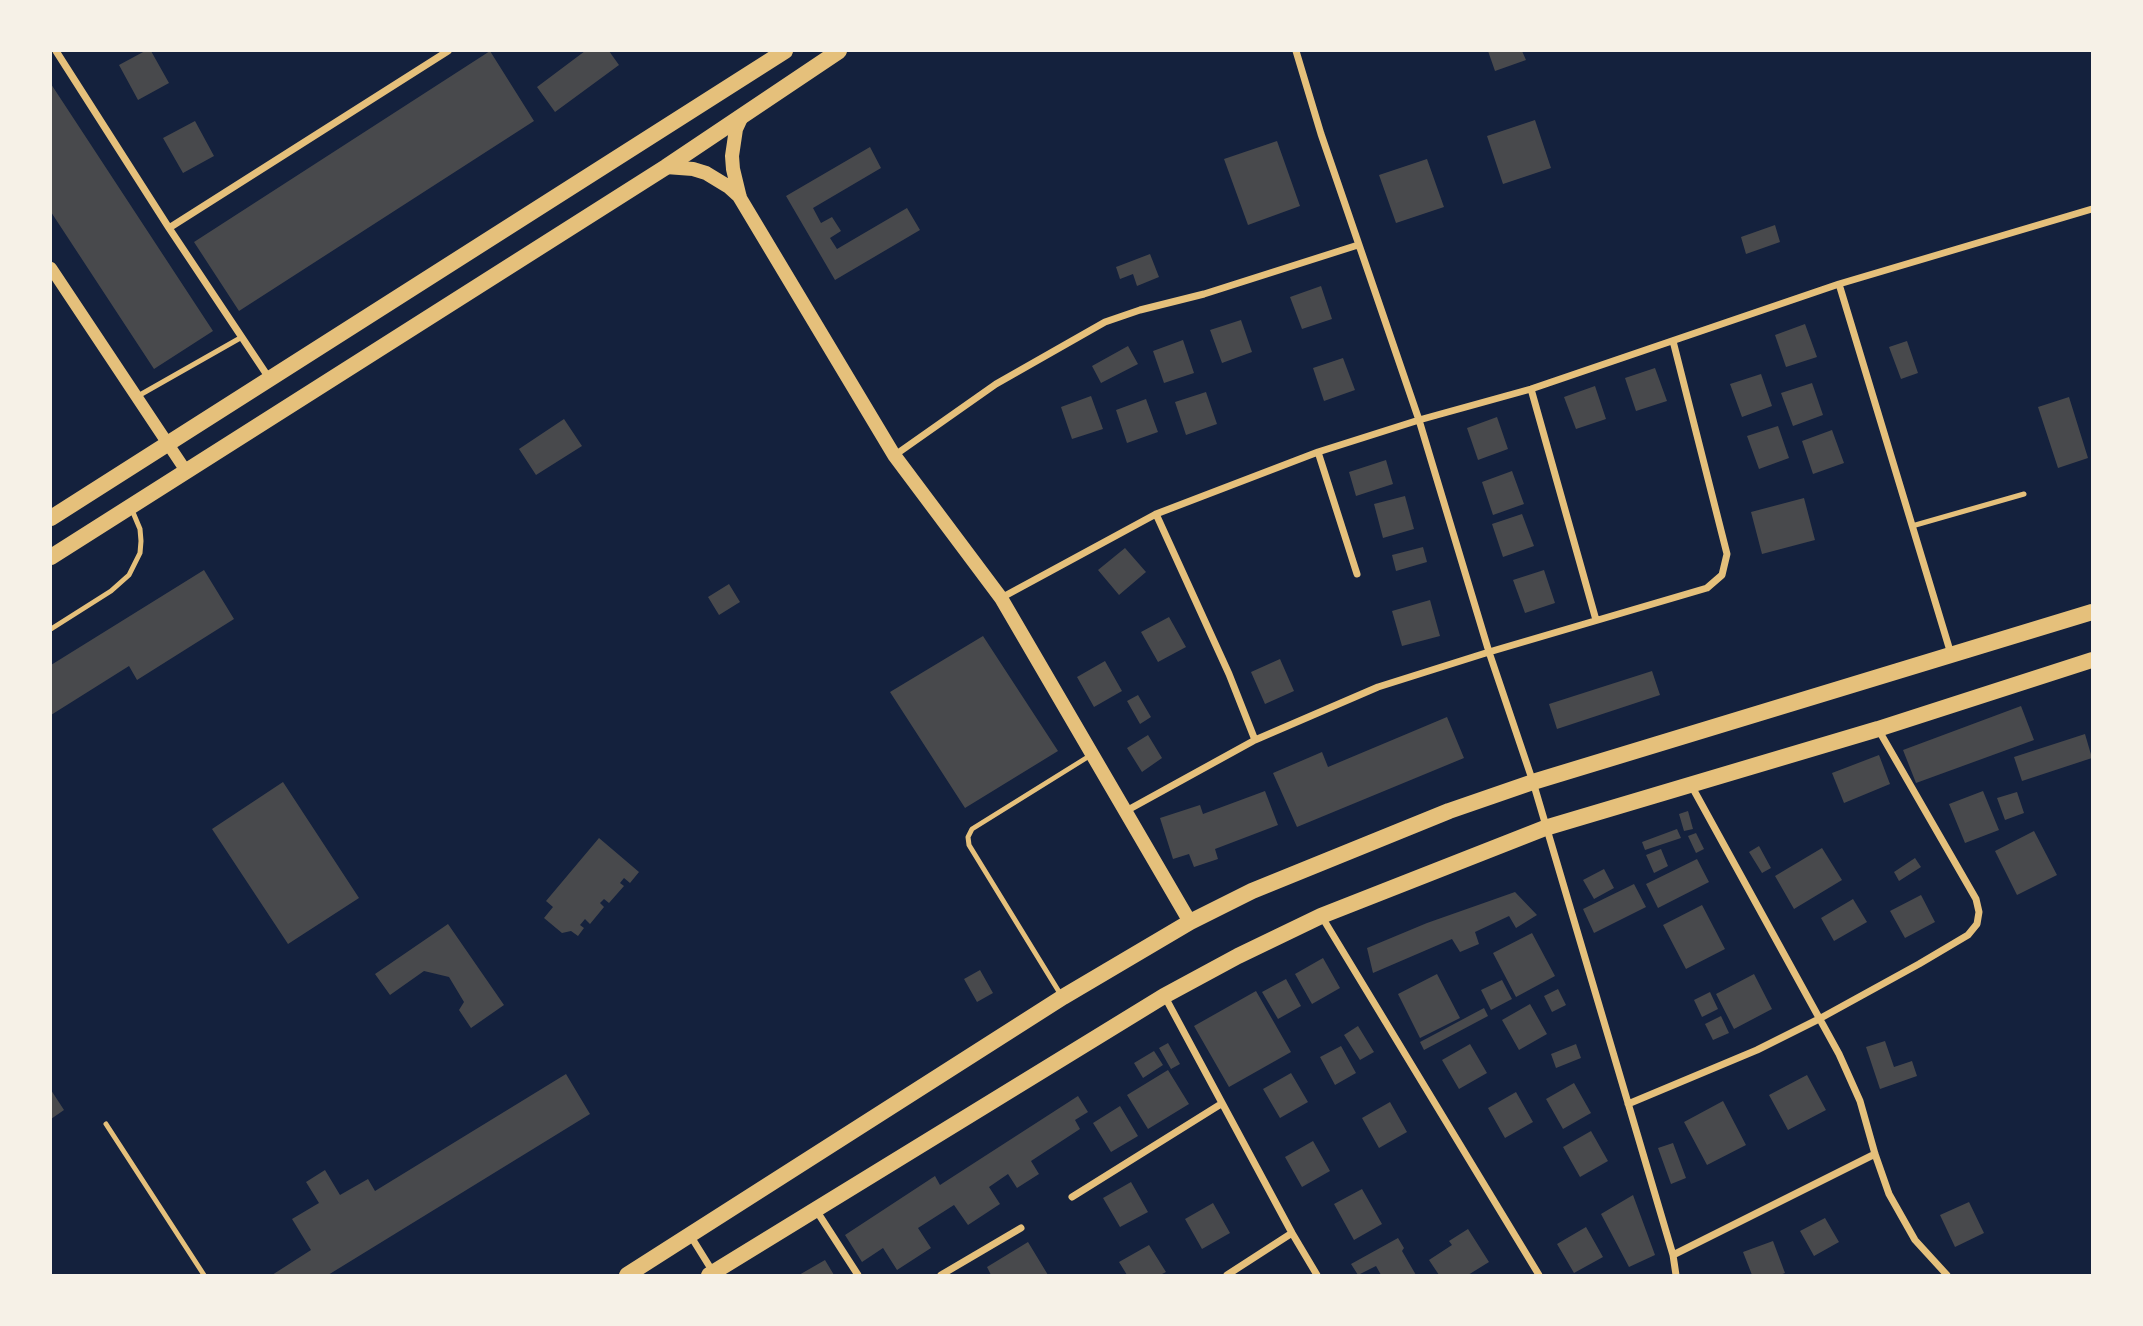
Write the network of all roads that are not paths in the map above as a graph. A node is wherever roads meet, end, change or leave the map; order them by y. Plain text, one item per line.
1 (56, 51) edge
2 (448, 51) edge
3 (785, 51) edge
4 (839, 51) edge
5 (1296, 51) edge
6 (742, 116) junction
7 (666, 167) junction
8 (740, 198) junction
9 (2092, 211) edge
10 (169, 228) junction
11 (1358, 245) junction
12 (51, 268) edge
13 (1839, 284) junction
14 (242, 337) junction
15 (1674, 341) junction
16 (269, 378) junction
17 (1531, 389) junction
18 (137, 397) junction
19 (1419, 421) junction
20 (168, 443) junction
21 (1318, 452) junction
22 (894, 455) junction
23 (186, 471) junction
24 (2024, 494) dead end
25 (131, 507) junction
26 (1156, 513) junction
27 (51, 518) edge
28 (1912, 526) junction
29 (51, 557) edge
30 (1357, 574) dead end
31 (1001, 598) junction
32 (2092, 612) edge
33 (1596, 620) junction
34 (51, 629) edge
35 (1489, 652) junction
36 (1951, 655) junction
37 (2092, 660) edge
38 (1878, 729) junction
39 (1255, 740) junction
40 (1093, 753) junction
41 (1532, 782) junction
42 (1691, 785) junction
43 (1126, 811) junction
44 (1545, 828) junction
45 (1321, 916) junction
46 (1190, 922) junction
47 (1164, 996) junction
48 (1063, 997) junction
49 (1819, 1019) junction
50 (1221, 1104) junction
51 (1628, 1104) junction
52 (106, 1124) dead end
53 (1875, 1154) junction
54 (1072, 1197) dead end
55 (816, 1210) junction
56 (1021, 1228) dead end
57 (1292, 1234) junction
58 (690, 1235) junction
59 (1673, 1255) junction
60 (712, 1274) edge
61 (204, 1275) edge
62 (627, 1275) edge
63 (858, 1275) edge
64 (941, 1275) edge
65 (1227, 1275) edge
66 (1317, 1275) edge
67 (1539, 1275) edge
68 (1676, 1275) edge
69 (1947, 1275) edge

1 - 10 street
2 - 10 street
3 - 16 main road
4 - 6 main road
5 - 11 street
6 - 7 main road
6 - 8 main road
7 - 8 main road
7 - 23 main road
8 - 22 main road
9 - 13 street
10 - 14 street
11 - 19 street
11 - 22 street
12 - 18 street
13 - 15 street
13 - 28 street
14 - 16 street
14 - 18 lane
15 - 17 street
15 - 33 street
16 - 20 main road
17 - 19 street
17 - 33 street
18 - 20 street
19 - 21 street
19 - 35 street
20 - 23 street
20 - 27 main road
21 - 26 street
21 - 30 street
22 - 31 main road
23 - 25 main road
24 - 28 lane
25 - 29 main road
25 - 34 lane
26 - 31 street
26 - 39 street
28 - 36 street
31 - 40 main road
32 - 36 main road
33 - 35 street
35 - 39 street
35 - 41 street
36 - 41 main road
37 - 38 main road
38 - 42 main road
38 - 49 street
39 - 43 street
40 - 43 main road
40 - 48 lane
41 - 44 street
41 - 46 main road
42 - 44 main road
42 - 49 street
43 - 46 main road
44 - 45 main road
44 - 51 street
45 - 47 main road
45 - 67 street
46 - 48 main road
47 - 50 street
47 - 55 main road
48 - 58 main road
49 - 51 street
49 - 53 street
50 - 54 street
50 - 57 street
51 - 59 street
52 - 61 lane
53 - 59 street
53 - 69 street
55 - 60 main road
55 - 63 street
56 - 64 street
57 - 65 street
57 - 66 street
58 - 60 street
58 - 62 main road
59 - 68 street

